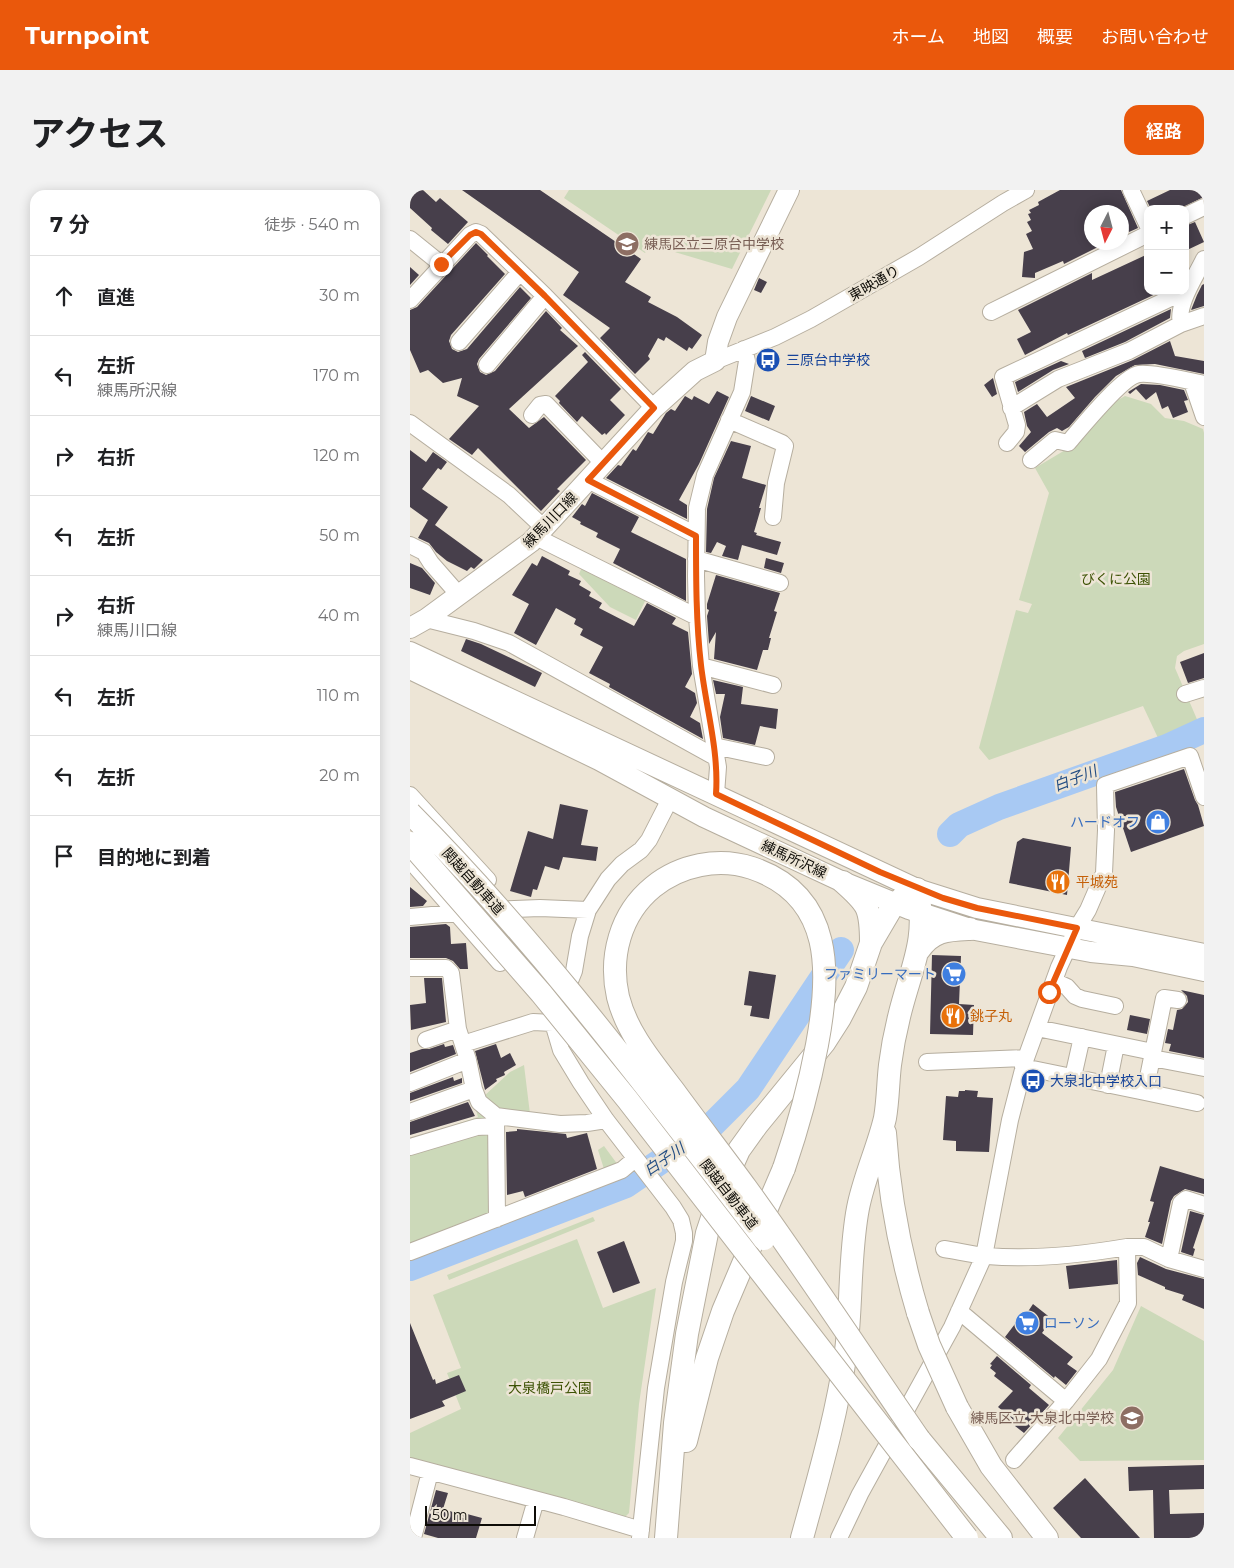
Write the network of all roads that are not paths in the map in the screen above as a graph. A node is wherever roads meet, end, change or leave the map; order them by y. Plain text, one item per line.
1 (789, 190) edge
2 (1026, 190) edge
3 (1131, 190) edge
4 (1204, 207) edge
5 (1189, 214) edge
6 (1144, 218) edge
7 (1144, 236) edge
8 (410, 238) edge
9 (1204, 259) edge
10 (441, 264) junction
11 (520, 272) junction
12 (545, 296) junction
13 (1185, 297) junction
14 (410, 300) edge
15 (991, 312) dead end
16 (1204, 316) edge
17 (1178, 326) junction
18 (459, 342) dead end
19 (744, 349) junction
20 (715, 361) junction
21 (487, 365) dead end
22 (1198, 383) edge
23 (654, 408) junction
24 (1011, 408) junction
25 (532, 415) dead end
26 (1204, 417) edge
27 (729, 420) junction
28 (410, 423) edge
29 (1007, 443) dead end
30 (1031, 460) dead end
31 (603, 463) junction
32 (588, 480) junction
33 (773, 517) dead end
34 (540, 532) junction
35 (696, 536) junction
36 (410, 545) edge
37 (696, 559) junction
38 (780, 583) dead end
39 (458, 594) junction
40 (697, 617) junction
41 (418, 624) edge
42 (410, 652) edge
43 (701, 666) junction
44 (410, 669) edge
45 (773, 685) dead end
46 (1204, 688) edge
47 (1185, 694) dead end
48 (715, 751) junction
49 (766, 757) dead end
50 (716, 794) junction
51 (410, 795) edge
52 (1204, 797) edge
53 (670, 799) junction
54 (410, 813) edge
55 (410, 843) edge
56 (410, 860) edge
57 (843, 882) junction
58 (917, 889) junction
59 (896, 904) junction
60 (514, 909) junction
61 (588, 910) junction
62 (455, 912) junction
63 (922, 913) junction
64 (410, 917) edge
65 (1077, 928) junction
66 (970, 929) junction
67 (871, 942) junction
68 (1068, 948) junction
69 (918, 950) junction
70 (1204, 954) edge
71 (410, 968) edge
72 (574, 971) junction
73 (1204, 971) edge
74 (1054, 982) junction
75 (1178, 1000) dead end
76 (1115, 1006) dead end
77 (552, 1023) junction
78 (1036, 1028) junction
79 (460, 1036) junction
80 (1082, 1037) junction
81 (426, 1040) dead end
82 (1116, 1045) junction
83 (1153, 1055) junction
84 (468, 1060) junction
85 (927, 1062) dead end
86 (1024, 1062) junction
87 (1204, 1068) edge
88 (1073, 1077) junction
89 (410, 1083) edge
90 (1108, 1085) junction
91 (474, 1089) junction
92 (1145, 1092) junction
93 (1197, 1103) dead end
94 (410, 1112) edge
95 (885, 1117) junction
96 (606, 1120) junction
97 (496, 1121) junction
98 (410, 1147) edge
99 (637, 1161) junction
100 (1204, 1204) edge
101 (497, 1219) junction
102 (1127, 1248) junction
103 (944, 1249) dead end
104 (410, 1252) edge
105 (984, 1256) junction
106 (1169, 1259) junction
107 (1204, 1269) edge
108 (959, 1311) junction
109 (1066, 1401) junction
110 (919, 1439) junction
111 (1014, 1460) dead end
112 (410, 1466) edge
113 (430, 1472) junction
114 (536, 1500) junction
115 (640, 1534) edge
116 (415, 1536) edge
117 (525, 1538) edge
118 (667, 1538) edge
119 (802, 1538) edge
120 (839, 1538) edge
121 (968, 1538) edge
122 (1001, 1538) edge
123 (1047, 1538) edge

1 - 20 main road
2 - 19 street, 東映通り
3 - 6 street
4 - 5 street
7 - 15 street
8 - 10 street
9 - 13 street
10 - 11 street
10 - 14 street
11 - 12 street
11 - 18 street
12 - 21 street
12 - 23 street
13 - 17 street
13 - 24 street
16 - 17 street
17 - 24 street
19 - 20 street, 東映通り
19 - 27 street
20 - 23 main road, 練馬川口線
22 - 26 street
22 - 30 street
23 - 31 main road, 練馬川口線
24 - 29 street
25 - 31 street
27 - 33 street
27 - 35 street
28 - 34 street
31 - 32 main road, 練馬川口線
32 - 34 main road, 練馬川口線
32 - 35 street
34 - 39 main road, 練馬川口線
34 - 40 street
35 - 37 street
36 - 39 street
37 - 38 street
37 - 40 street
39 - 41 main road, 練馬川口線
40 - 43 street
41 - 48 street
42 - 50 main road, 練馬所沢線
43 - 45 street
43 - 48 street
44 - 53 main road, 練馬所沢線
46 - 47 street
48 - 49 street
48 - 50 street
50 - 58 main road, 練馬所沢線
51 - 60 street
52 - 65 street
53 - 57 main road, 練馬所沢線
53 - 61 street
54 - 110 highway, 関越自動車道, bridge
55 - 121 highway, 関越自動車道, bridge
56 - 62 street
57 - 59 main road, 練馬所沢線
57 - 67 highway
58 - 59 highway
58 - 63 highway
58 - 65 main road, 練馬所沢線
59 - 63 main road, 練馬所沢線
59 - 67 highway
60 - 61 street
60 - 62 street
60 - 72 street
61 - 72 street
62 - 64 street
62 - 77 street
63 - 66 main road, 練馬所沢線
63 - 69 highway
65 - 68 street
65 - 70 main road, 練馬所沢線
66 - 68 main road, 練馬所沢線
66 - 69 highway
67 - 118 highway
68 - 73 main road, 練馬所沢線
68 - 74 street
69 - 95 highway
71 - 79 street
72 - 77 street
74 - 76 street
74 - 78 street
75 - 83 street
77 - 79 street
77 - 96 street
78 - 80 street
78 - 86 street
79 - 81 street
79 - 84 street
80 - 82 street
80 - 88 street
82 - 83 street
82 - 90 street
83 - 87 street
83 - 92 street
84 - 89 street
84 - 91 street
85 - 86 street
86 - 88 street
86 - 105 street
88 - 90 street
90 - 92 street
91 - 94 street
91 - 97 street
92 - 93 street
95 - 119 highway
95 - 123 highway, bridge
96 - 97 street
96 - 99 street
97 - 98 street
97 - 101 street
99 - 101 street
99 - 115 street
100 - 106 street
101 - 104 street
102 - 105 street
102 - 106 street
102 - 109 street
103 - 105 street
105 - 108 street
106 - 107 street
108 - 109 street
108 - 120 street
109 - 111 street
110 - 118 highway, bridge
110 - 122 highway, 関越自動車道
112 - 113 street
113 - 114 street
113 - 116 street
114 - 115 street
114 - 117 street

